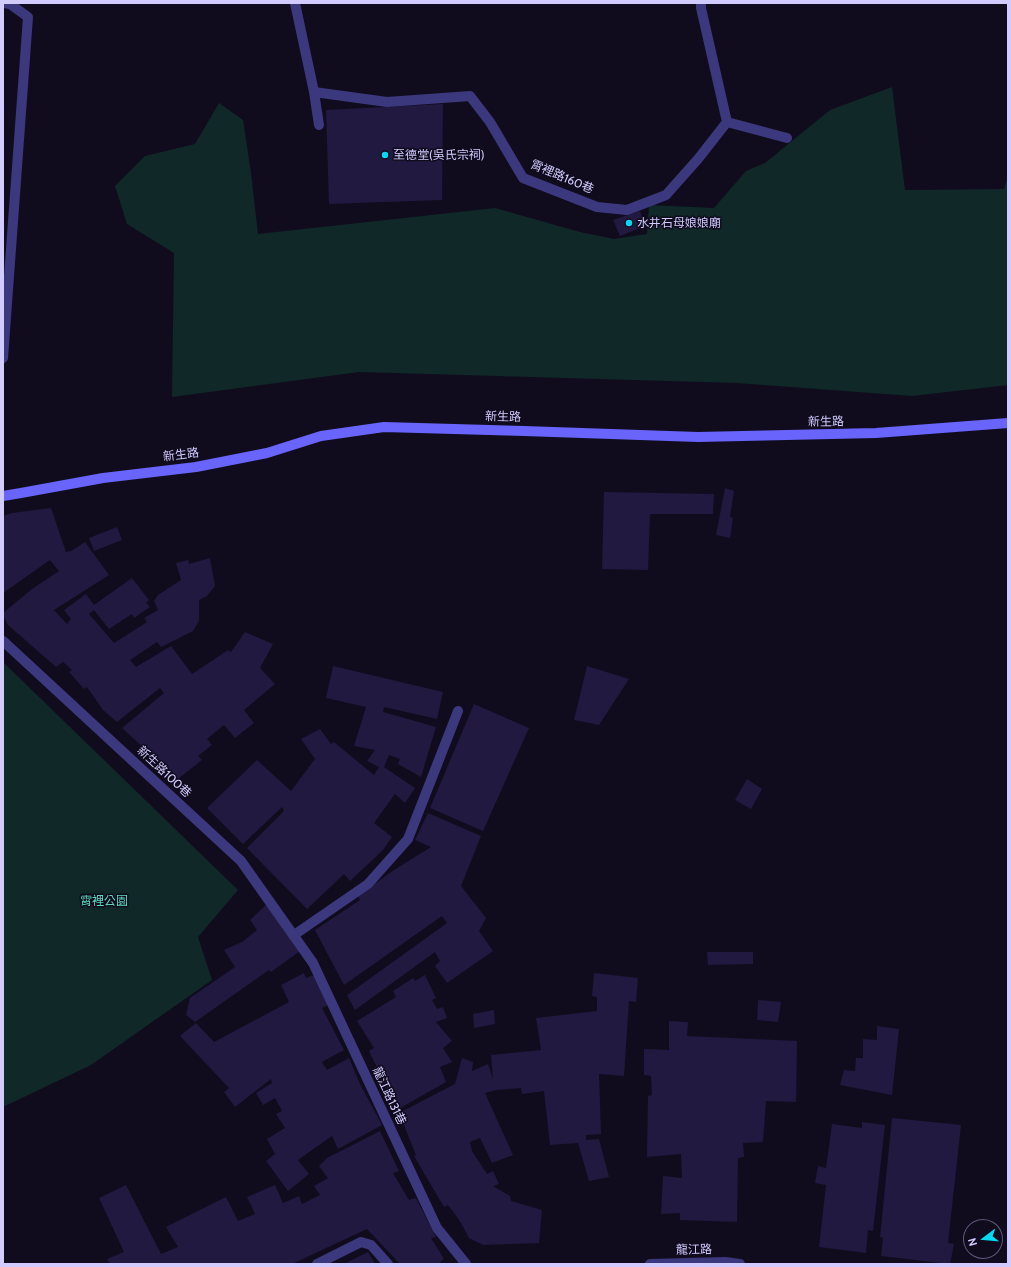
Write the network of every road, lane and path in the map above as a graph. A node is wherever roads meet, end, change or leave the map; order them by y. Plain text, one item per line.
1 (4, 3) edge
2 (295, 3) edge
3 (701, 3) edge
4 (314, 92) junction
5 (727, 122) junction
6 (319, 125) dead end
7 (787, 138) dead end
8 (3, 358) edge
9 (1008, 422) edge
10 (3, 496) edge
11 (3, 641) edge
12 (458, 711) dead end
13 (294, 935) junction
14 (724, 1263) edge
15 (317, 1264) edge
16 (388, 1264) edge
17 (466, 1264) edge
18 (650, 1264) edge
19 (740, 1264) edge

1 - 8 street
2 - 4 street
3 - 5 street
4 - 5 street, 霄裡路160巷
4 - 6 street
5 - 7 street
9 - 10 street, 新生路
11 - 13 street, 新生路100巷
12 - 13 street
13 - 17 street, 龍江路131巷
14 - 18 street, 龍江路
14 - 19 street, 龍江路
15 - 16 street

